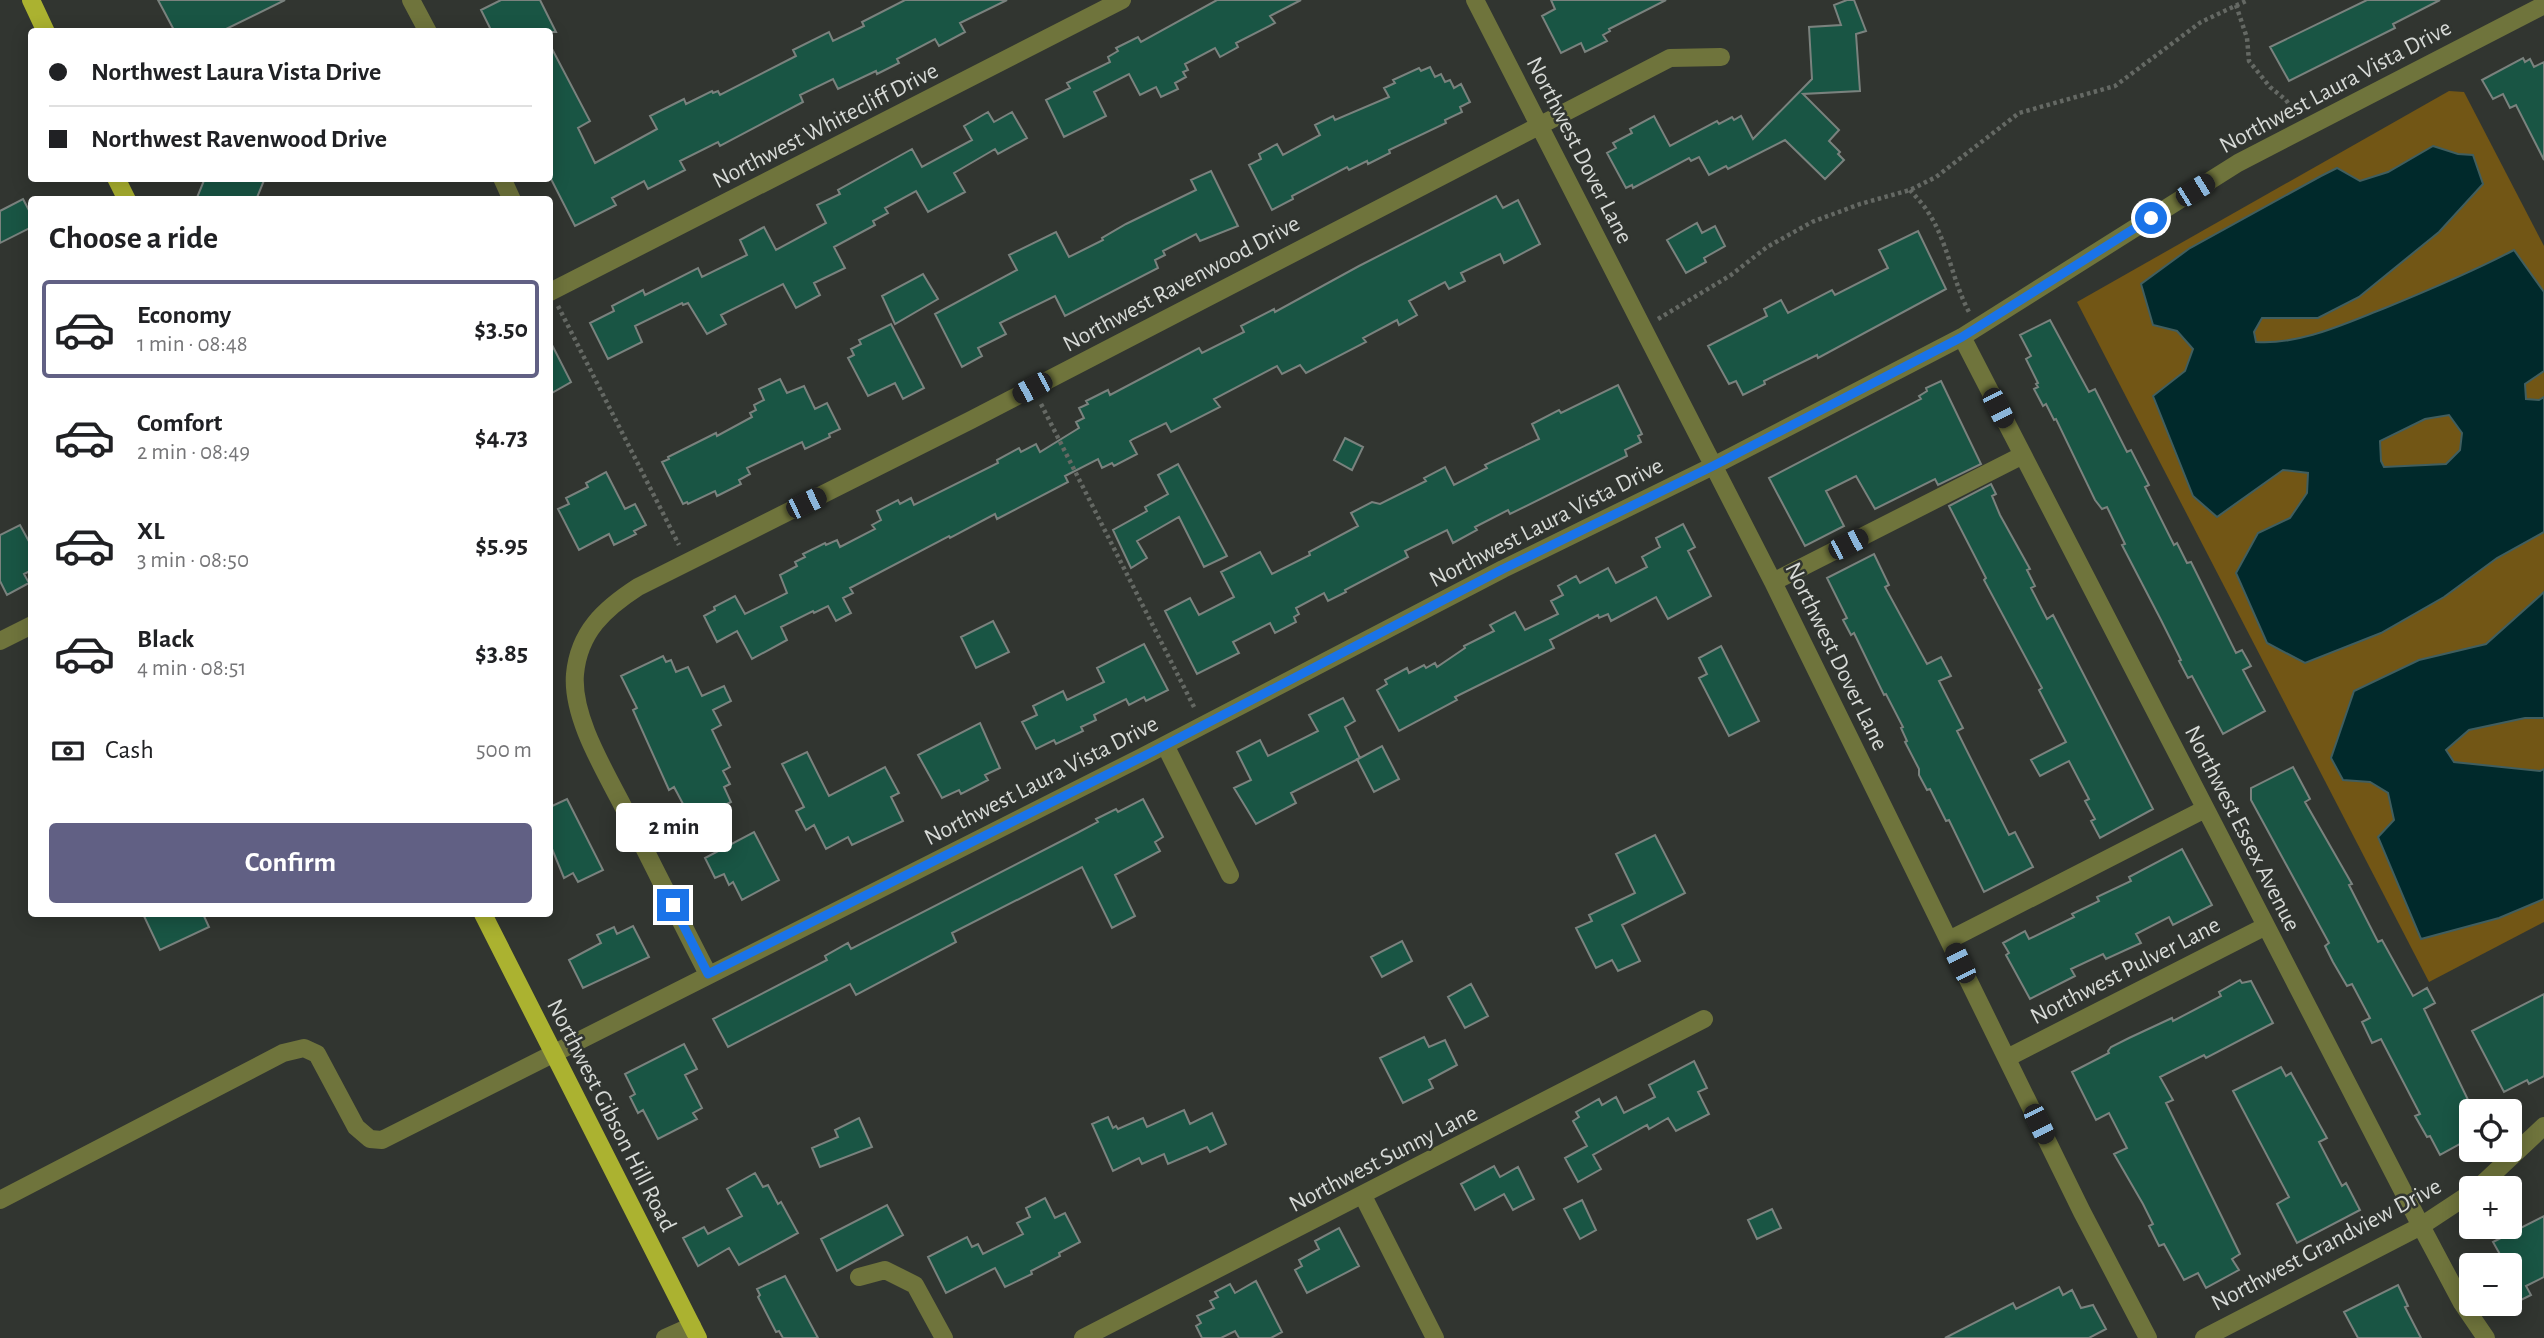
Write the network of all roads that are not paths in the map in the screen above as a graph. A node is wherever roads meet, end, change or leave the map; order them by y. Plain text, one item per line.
1 (31, 0) edge
2 (411, 0) edge
3 (1122, 0) edge
4 (1475, 0) edge
5 (2544, 5) edge
6 (44, 28) edge
7 (426, 28) edge
8 (1721, 57) dead end
9 (1540, 123) junction
10 (553, 285) edge
11 (1970, 333) junction
12 (2022, 455) junction
13 (1713, 466) junction
14 (1773, 582) junction
15 (28, 627) edge
16 (0, 641) edge
17 (1165, 745) junction
18 (2205, 809) junction
19 (1230, 875) dead end
20 (485, 917) edge
21 (2266, 926) junction
22 (1949, 940) junction
23 (708, 974) junction
24 (1704, 1019) dead end
25 (554, 1054) junction
26 (2007, 1058) junction
27 (2544, 1126) edge
28 (2491, 1176) edge
29 (1363, 1196) junction
30 (0, 1200) edge
31 (2459, 1201) edge
32 (2421, 1226) junction
33 (859, 1277) dead end
34 (695, 1332) edge
35 (665, 1338) edge
36 (944, 1338) edge
37 (1083, 1338) edge
38 (1435, 1338) edge
39 (2148, 1338) edge
40 (2204, 1338) edge
41 (2486, 1338) edge

1 - 6 main road
2 - 7 street
3 - 10 street, Northwest Whitecliff Drive
4 - 9 street, Northwest Dover Lane
5 - 11 street, Northwest Laura Vista Drive
8 - 9 street, Northwest Ravenwood Drive
9 - 13 street, Northwest Dover Lane
9 - 23 street, Northwest Ravenwood Drive
11 - 12 street, Northwest Essex Avenue
11 - 13 street, Northwest Laura Vista Drive
12 - 14 street
12 - 18 street, Northwest Essex Avenue
13 - 14 street, Northwest Dover Lane
13 - 17 street, Northwest Laura Vista Drive
14 - 22 street, Northwest Dover Lane
15 - 16 street
17 - 19 street
17 - 23 street, Northwest Laura Vista Drive
18 - 21 street, Northwest Essex Avenue
18 - 22 street
20 - 25 main road, Northwest Gibson Hill Road
21 - 26 street, Northwest Pulver Lane
21 - 32 street, Northwest Essex Avenue
22 - 26 street, Northwest Dover Lane
23 - 25 street, Northwest Laura Vista Drive
24 - 29 street, Northwest Sunny Lane
25 - 30 street, Northwest Laura Vista Drive
25 - 34 main road, Northwest Gibson Hill Road
26 - 39 street, Northwest Dover Lane
27 - 28 street, Northwest Grandview Drive
29 - 37 street, Northwest Sunny Lane
29 - 38 street
31 - 32 street, Northwest Grandview Drive
32 - 40 street, Northwest Grandview Drive
32 - 41 street, Northwest Essex Avenue
33 - 36 street
34 - 35 street

